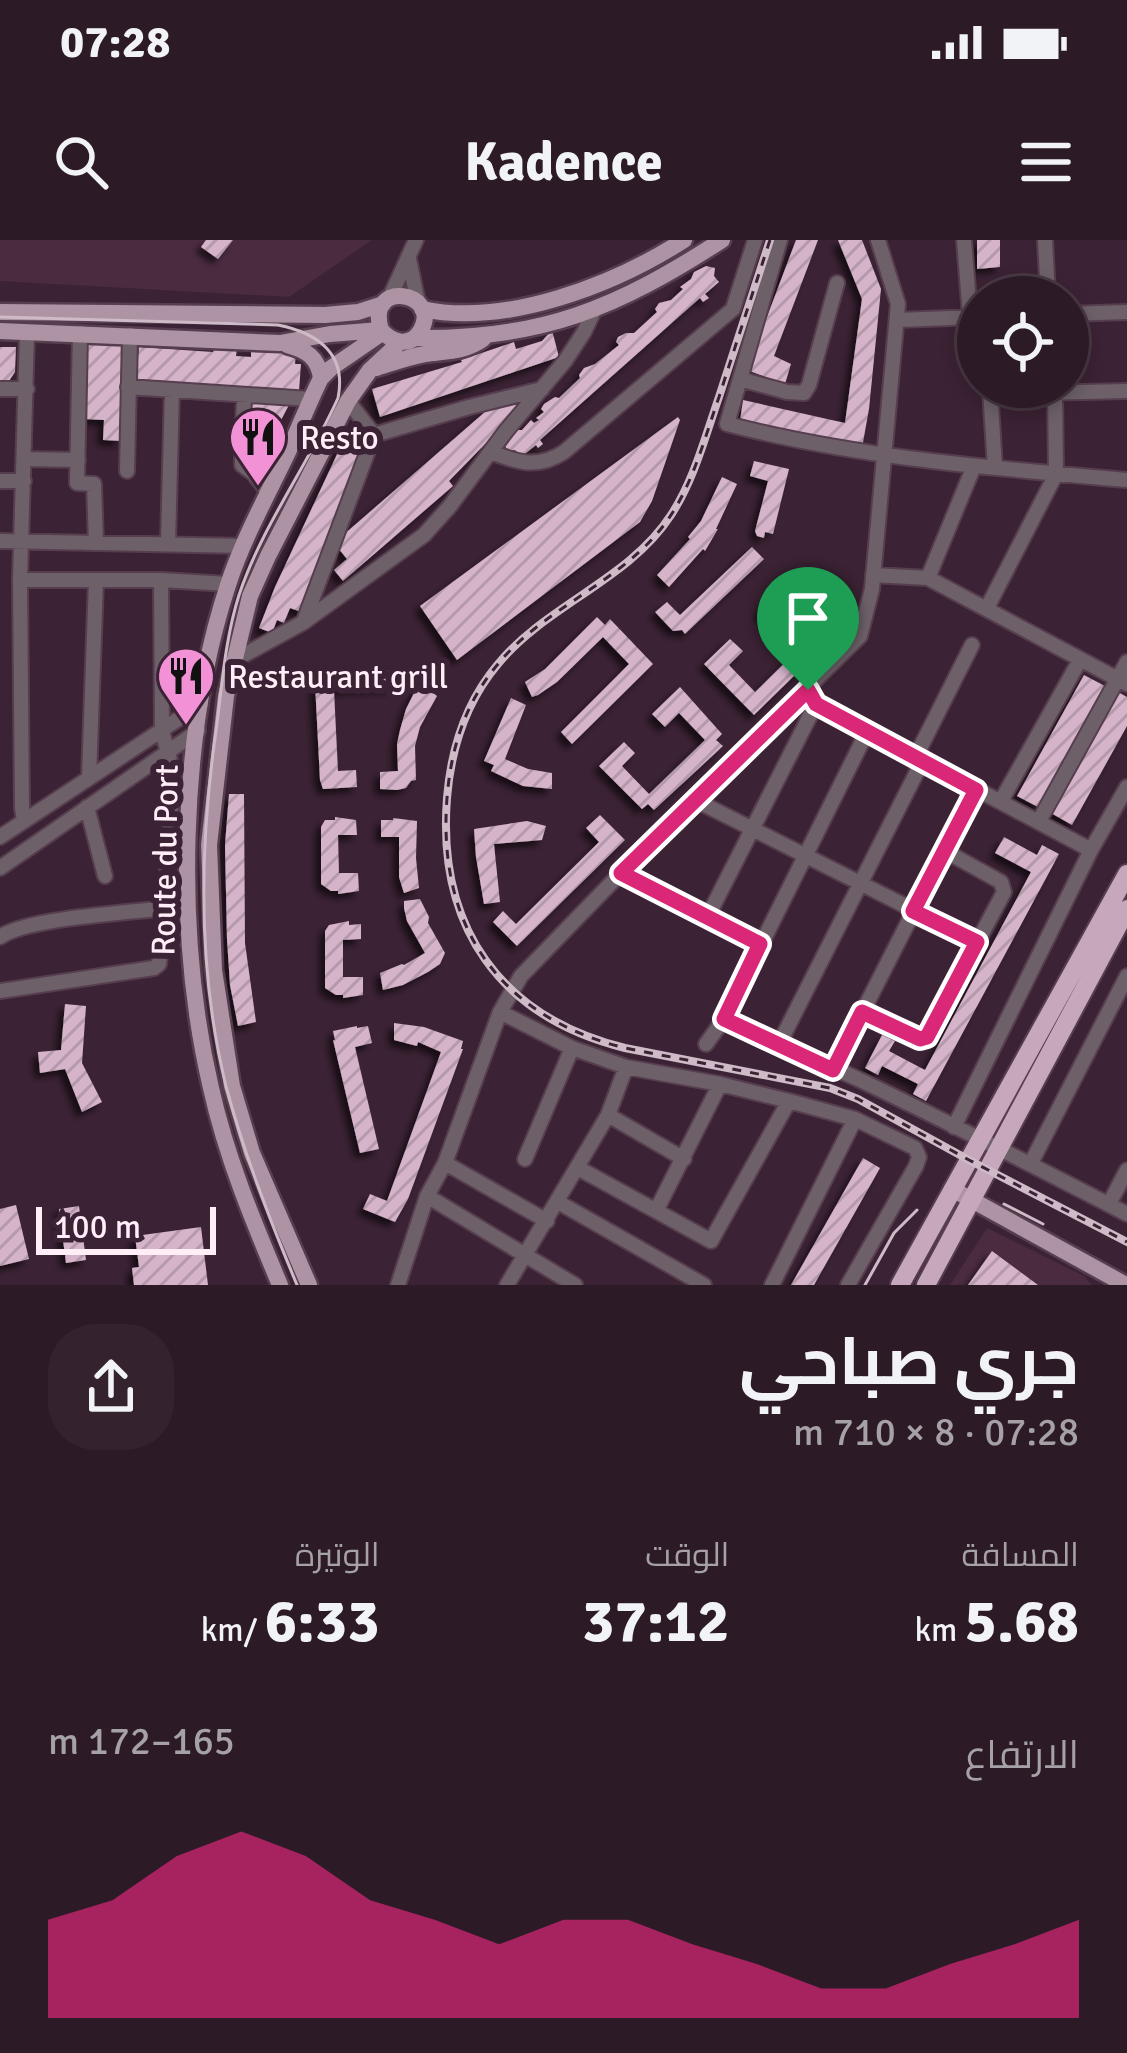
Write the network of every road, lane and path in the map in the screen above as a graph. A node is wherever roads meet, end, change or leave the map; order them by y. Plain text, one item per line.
1 (684, 240) edge
2 (722, 240) edge
3 (755, 240) edge
4 (780, 240) edge
5 (878, 240) edge
6 (964, 240) edge
7 (1046, 240) edge
8 (413, 247) edge
9 (969, 276) edge
10 (1047, 276) edge
11 (837, 284) dead end
12 (386, 301) junction
13 (420, 306) junction
14 (594, 311) junction
15 (0, 312) edge
16 (1127, 312) edge
17 (1089, 313) edge
18 (957, 317) edge
19 (897, 320) junction
20 (0, 331) edge
21 (27, 332) junction
22 (381, 332) junction
23 (80, 333) junction
24 (130, 335) junction
25 (488, 335) junction
26 (407, 340) junction
27 (280, 343) junction
28 (425, 355) junction
29 (370, 370) junction
30 (321, 378) junction
31 (740, 379) junction
32 (128, 387) junction
33 (0, 389) edge
34 (27, 389) junction
35 (542, 389) junction
36 (1089, 390) edge
37 (172, 391) junction
38 (1127, 391) edge
39 (244, 395) junction
40 (310, 400) junction
41 (348, 401) junction
42 (991, 408) edge
43 (1055, 408) edge
44 (374, 435) junction
45 (491, 452) junction
46 (884, 455) junction
47 (24, 459) junction
48 (78, 460) junction
49 (974, 466) junction
50 (995, 468) junction
51 (127, 471) dead end
52 (1055, 474) junction
53 (0, 481) edge
54 (24, 481) junction
55 (1127, 481) edge
56 (268, 492) junction
57 (0, 542) edge
58 (22, 542) junction
59 (96, 543) junction
60 (168, 544) junction
61 (243, 546) junction
62 (874, 575) junction
63 (928, 578) junction
64 (20, 580) junction
65 (96, 580) junction
66 (161, 580) junction
67 (228, 584) junction
68 (987, 608) junction
69 (304, 622) junction
70 (973, 645) dead end
71 (1080, 660) junction
72 (233, 662) junction
73 (1127, 662) edge
74 (0, 672) edge
75 (20, 672) junction
76 (1122, 681) edge
77 (812, 697) junction
78 (201, 704) junction
79 (868, 730) junction
80 (162, 731) junction
81 (198, 731) junction
82 (168, 751) junction
83 (920, 758) junction
84 (89, 778) junction
85 (1127, 787) edge
86 (976, 790) junction
87 (695, 800) junction
88 (1001, 801) junction
89 (87, 807) junction
90 (25, 821) junction
91 (1039, 821) junction
92 (753, 829) junction
93 (0, 837) edge
94 (1091, 850) junction
95 (945, 851) junction
96 (806, 856) junction
97 (0, 868) edge
98 (621, 873) junction
99 (1127, 874) edge
100 (105, 876) dead end
101 (859, 884) junction
102 (165, 908) junction
103 (1127, 909) edge
104 (913, 911) junction
105 (708, 916) junction
106 (0, 937) edge
107 (977, 942) junction
108 (760, 944) junction
109 (1127, 976) edge
110 (0, 991) edge
111 (500, 1012) junction
112 (862, 1012) junction
113 (724, 1019) junction
114 (706, 1044) dead end
115 (778, 1046) junction
116 (572, 1048) junction
117 (626, 1067) junction
118 (833, 1070) junction
119 (720, 1084) junction
120 (789, 1101) junction
121 (608, 1114) junction
122 (855, 1119) junction
123 (954, 1126) junction
124 (980, 1139) junction
125 (1000, 1148) junction
126 (525, 1159) dead end
127 (685, 1159) junction
128 (445, 1162) junction
129 (1031, 1163) junction
130 (578, 1168) junction
131 (1127, 1170) edge
132 (952, 1189) junction
133 (427, 1196) junction
134 (972, 1200) junction
135 (557, 1202) junction
136 (1109, 1204) junction
137 (656, 1211) junction
138 (1127, 1214) edge
139 (547, 1221) junction
140 (524, 1256) junction
141 (280, 1285) edge
142 (309, 1285) edge
143 (398, 1285) edge
144 (507, 1285) edge
145 (575, 1285) edge
146 (704, 1285) edge
147 (772, 1285) edge
148 (848, 1285) edge
149 (900, 1285) edge
150 (926, 1285) edge
151 (1126, 1285) edge

1 - 13 main road
2 - 14 main road
3 - 45 street
4 - 31 street
5 - 19 street
6 - 9 street
7 - 10 street
8 - 12 street
8 - 13 street
11 - 31 street
12 - 13 main road
12 - 15 main road
12 - 22 main road
13 - 26 main road
14 - 25 main road
14 - 35 street
16 - 17 street
18 - 19 street
19 - 46 street
20 - 21 main road
21 - 23 main road
21 - 34 street
22 - 26 main road
22 - 27 main road
22 - 30 main road, Route du Port
23 - 24 main road
23 - 48 street
24 - 27 main road
24 - 32 street
25 - 26 main road
25 - 28 main road
26 - 28 main road
26 - 29 main road, Route du Port
27 - 30 main road
28 - 29 main road
29 - 41 main road, Route du Port
30 - 40 main road, Route du Port
31 - 46 street
32 - 37 street
32 - 51 street
33 - 34 street
34 - 47 street
35 - 44 street
35 - 45 street
36 - 38 street
37 - 39 street
37 - 60 street
39 - 40 street
39 - 56 street
40 - 56 main road, Route du Port
41 - 44 street
41 - 72 main road, Route du Port
42 - 50 street
43 - 52 street
44 - 69 street
45 - 69 street
46 - 49 street
46 - 62 street
47 - 48 street
47 - 54 street
48 - 59 street
49 - 50 street
49 - 63 street
50 - 52 street
52 - 55 street
52 - 68 street
53 - 54 street
54 - 58 street
56 - 61 main road, Route du Port
57 - 58 street
58 - 59 street
58 - 64 street
59 - 60 street
60 - 61 street
61 - 67 main road, Route du Port
62 - 63 street
62 - 77 street
63 - 68 street
64 - 65 street
64 - 75 street
65 - 66 street
65 - 84 street
66 - 67 street
66 - 80 street
67 - 78 main road, Route du Port
68 - 71 street
69 - 72 street
70 - 83 street
71 - 76 street
71 - 88 street
72 - 142 main road, Route du Port
73 - 76 street
74 - 75 street
75 - 90 street
76 - 91 street
77 - 79 street
77 - 87 street
77 - 92 street
78 - 80 street
78 - 81 main road, Route du Port
79 - 83 street
79 - 96 street
80 - 82 street
80 - 84 street
81 - 82 street
81 - 141 main road, Route du Port
82 - 89 street
82 - 102 street
83 - 86 street
83 - 101 street
84 - 90 street
85 - 94 street
86 - 88 street
86 - 95 street
87 - 92 street
87 - 98 street
88 - 91 street
89 - 97 street
89 - 100 street
90 - 93 street
91 - 94 street
92 - 96 street
92 - 105 street
94 - 123 street
95 - 104 street
95 - 107 street
96 - 101 street
96 - 108 street
98 - 105 street
98 - 111 street
99 - 124 highway
101 - 104 street
101 - 115 street
102 - 106 street
102 - 110 street
103 - 125 highway
104 - 107 street
104 - 112 street
105 - 108 street
107 - 112 street
108 - 113 street
109 - 129 street
111 - 116 street
111 - 128 street
112 - 118 street
113 - 114 street
113 - 115 street
115 - 118 street
116 - 117 street
116 - 126 street
117 - 119 street
117 - 121 street
118 - 123 street
119 - 120 street
119 - 127 street
120 - 122 street
120 - 137 street
121 - 127 street
121 - 130 street
122 - 147 street
122 - 148 street
123 - 124 street
124 - 125 street
124 - 132 highway
125 - 129 street
125 - 134 highway
127 - 137 street
128 - 133 street
128 - 139 street
129 - 136 street
130 - 135 street
130 - 137 street
131 - 136 street
132 - 134 main road
132 - 149 highway
133 - 140 street
133 - 143 street
134 - 150 highway
134 - 151 main road
135 - 139 street
135 - 146 street
136 - 138 street
139 - 140 street
140 - 144 street
140 - 145 street

